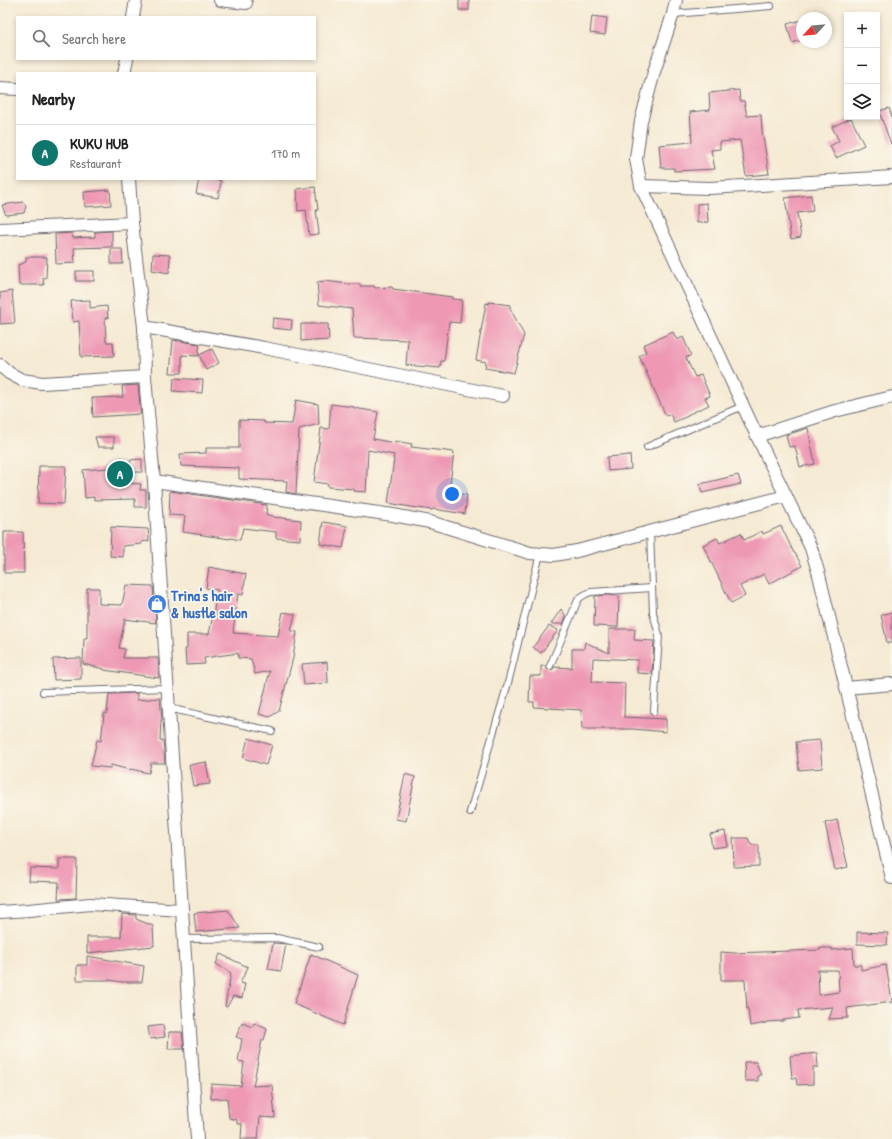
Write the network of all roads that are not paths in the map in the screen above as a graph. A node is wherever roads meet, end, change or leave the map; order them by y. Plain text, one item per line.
1 (136, 0) edge
2 (220, 0) edge
3 (676, 0) edge
4 (246, 3) dead end
5 (771, 6) dead end
6 (673, 14) junction
7 (133, 16) edge
8 (127, 60) edge
9 (124, 72) edge
10 (0, 88) edge
11 (16, 89) edge
12 (892, 176) edge
13 (129, 180) edge
14 (641, 186) junction
15 (132, 223) junction
16 (0, 229) edge
17 (144, 327) junction
18 (0, 364) edge
19 (146, 377) junction
20 (503, 396) dead end
21 (892, 397) edge
22 (743, 406) junction
23 (757, 436) junction
24 (646, 447) dead end
25 (154, 481) junction
26 (786, 496) junction
27 (650, 532) junction
28 (540, 554) junction
29 (652, 588) junction
30 (550, 666) dead end
31 (892, 684) edge
32 (166, 688) junction
33 (846, 688) junction
34 (43, 692) dead end
35 (168, 708) junction
36 (654, 711) dead end
37 (272, 731) dead end
38 (470, 812) dead end
39 (892, 878) edge
40 (182, 910) junction
41 (0, 912) edge
42 (184, 939) junction
43 (319, 947) dead end
44 (197, 1139) edge

1 - 7 street
2 - 4 street
3 - 6 street
5 - 6 lane
6 - 14 street
8 - 9 street
10 - 11 street
12 - 14 street
13 - 15 street
14 - 22 street
15 - 16 street
15 - 17 street
17 - 19 street
17 - 20 street
18 - 19 street
19 - 25 street
21 - 23 street
22 - 23 street
22 - 24 lane
23 - 26 street
25 - 28 street
25 - 32 street
26 - 27 street
26 - 33 street
27 - 28 street
27 - 29 lane
28 - 38 lane
29 - 30 lane
29 - 36 lane
31 - 33 street
32 - 34 lane
32 - 35 street
33 - 39 street
35 - 37 lane
35 - 40 street
40 - 41 street
40 - 42 street
42 - 43 lane
42 - 44 street

